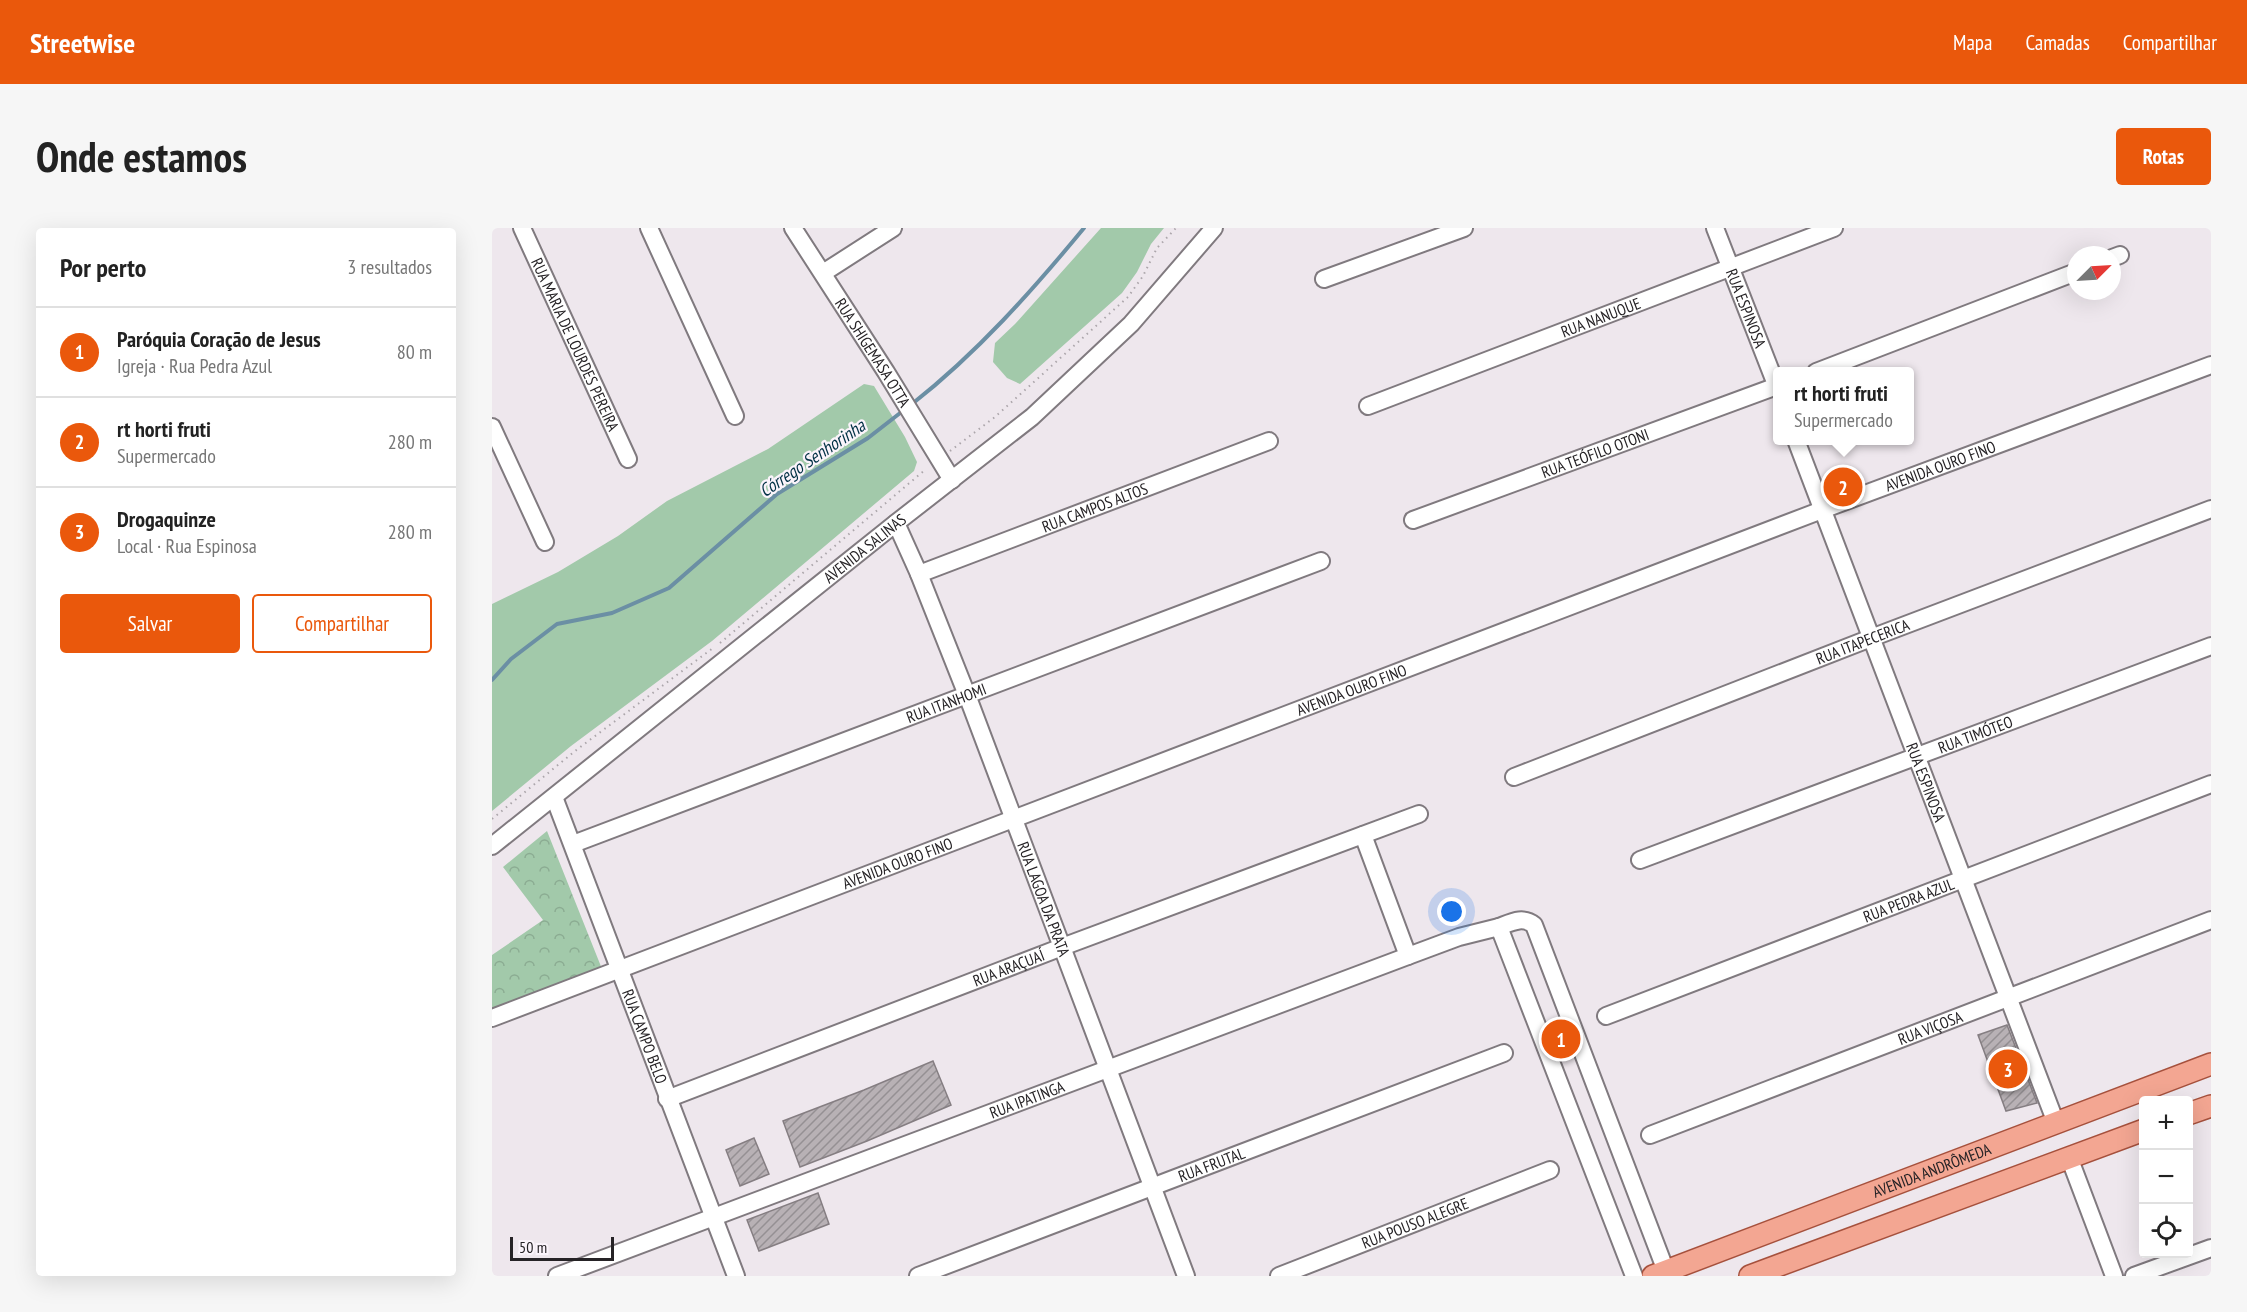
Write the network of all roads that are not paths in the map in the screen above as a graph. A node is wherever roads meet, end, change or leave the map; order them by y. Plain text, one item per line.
1 (522, 228) edge
2 (649, 228) edge
3 (793, 228) edge
4 (893, 228) edge
5 (1214, 228) edge
6 (1464, 228) edge
7 (1715, 228) edge
8 (1834, 228) edge
9 (1731, 268) junction
10 (823, 273) junction
11 (2067, 275) edge
12 (1324, 279) dead end
13 (1829, 367) edge
14 (2210, 367) edge
15 (1773, 377) edge
16 (1773, 388) edge
17 (1368, 406) dead end
18 (735, 416) dead end
19 (492, 427) edge
20 (1269, 441) dead end
21 (1798, 445) edge
22 (628, 459) dead end
23 (952, 480) junction
24 (2211, 508) edge
25 (1822, 510) junction
26 (1413, 520) dead end
27 (896, 523) junction
28 (545, 542) dead end
29 (1321, 561) dead end
30 (919, 574) junction
31 (1871, 638) junction
32 (2211, 646) edge
33 (967, 695) junction
34 (1917, 757) junction
35 (1514, 777) dead end
36 (2211, 784) edge
37 (554, 797) junction
38 (1419, 814) dead end
39 (1013, 818) junction
40 (1363, 835) junction
41 (573, 844) junction
42 (492, 846) edge
43 (1640, 860) dead end
44 (1962, 878) junction
45 (2211, 920) edge
46 (1499, 927) junction
47 (1062, 946) junction
48 (1408, 956) junction
49 (618, 971) junction
50 (2009, 999) junction
51 (1606, 1016) dead end
52 (492, 1018) edge
53 (1504, 1053) dead end
54 (2211, 1064) edge
55 (1108, 1069) junction
56 (667, 1099) junction
57 (2211, 1106) edge
58 (2193, 1112) edge
59 (2056, 1123) junction
60 (2139, 1132) edge
61 (1650, 1135) dead end
62 (2069, 1157) junction
63 (1550, 1170) dead end
64 (1152, 1186) junction
65 (714, 1217) junction
66 (1783, 1226) junction
67 (2211, 1248) edge
68 (1797, 1258) junction
69 (1660, 1273) edge
70 (557, 1276) edge
71 (735, 1276) edge
72 (918, 1276) edge
73 (1186, 1276) edge
74 (1279, 1276) edge
75 (1634, 1276) edge
76 (1750, 1276) edge
77 (2114, 1276) edge
78 (2134, 1276) edge

1 - 22 street, RUA MARIA DE LOURDES PEREIRA
2 - 18 street
3 - 10 street, RUA SHIGEMASA OTTA
4 - 10 street
5 - 23 street, AVENIDA SALINAS
6 - 12 street
7 - 9 street, RUA ESPINOSA
8 - 9 street, RUA NANUQUE
9 - 15 street, RUA ESPINOSA
9 - 17 street, RUA NANUQUE
10 - 23 street, RUA SHIGEMASA OTTA
11 - 13 street
14 - 25 street, AVENIDA OURO FINO
16 - 26 street, RUA TEÓFILO OTONI
19 - 28 street
20 - 30 street, RUA CAMPOS ALTOS
21 - 25 street, RUA ESPINOSA
23 - 27 street, AVENIDA SALINAS
24 - 31 street, RUA ITAPECERICA
25 - 31 street, RUA ESPINOSA
25 - 39 street, AVENIDA OURO FINO
27 - 30 street, RUA LAGOA DA PRATA
27 - 37 street, AVENIDA SALINAS
29 - 33 street, RUA ITANHOMI
30 - 33 street, RUA LAGOA DA PRATA
31 - 34 street, RUA ESPINOSA
31 - 35 street, RUA ITAPECERICA
32 - 34 street, RUA TIMÓTEO
33 - 39 street, RUA LAGOA DA PRATA
33 - 41 street, RUA ITANHOMI
34 - 43 street, RUA TIMÓTEO
34 - 44 street, RUA ESPINOSA
36 - 44 street, RUA PEDRA AZUL
37 - 41 street, RUA CAMPO BELO
37 - 42 street, AVENIDA SALINAS
38 - 40 street, RUA ARAÇUAÍ
39 - 47 street, RUA LAGOA DA PRATA
39 - 49 street, AVENIDA OURO FINO
40 - 47 street, RUA ARAÇUAÍ
40 - 48 street
41 - 49 street, RUA CAMPO BELO
44 - 50 street, RUA ESPINOSA
44 - 51 street, RUA PEDRA AZUL
45 - 50 street, RUA VIÇOSA
46 - 48 street, RUA IPATINGA
46 - 69 street, RUA IPATINGA
46 - 75 street
47 - 55 street, RUA LAGOA DA PRATA
47 - 56 street, RUA ARAÇUAÍ
48 - 55 street, RUA IPATINGA
49 - 52 street, AVENIDA OURO FINO
49 - 56 street, RUA CAMPO BELO
50 - 59 street, RUA ESPINOSA
50 - 61 street, RUA VIÇOSA
53 - 64 street, RUA FRUTAL
54 - 59 main road, AVENIDA ANDRÔMEDA
55 - 64 street, RUA LAGOA DA PRATA
55 - 65 street, RUA IPATINGA
56 - 65 street, RUA CAMPO BELO
57 - 58 main road
59 - 66 main road, AVENIDA ANDRÔMEDA
60 - 62 main road
62 - 68 main road
62 - 77 street
63 - 74 street, RUA POUSO ALEGRE
64 - 72 street, RUA FRUTAL
64 - 73 street, RUA LAGOA DA PRATA
65 - 70 street, RUA IPATINGA
65 - 71 street, RUA CAMPO BELO
66 - 68 main road
66 - 69 main road, AVENIDA ANDRÔMEDA
67 - 78 street
68 - 76 main road

